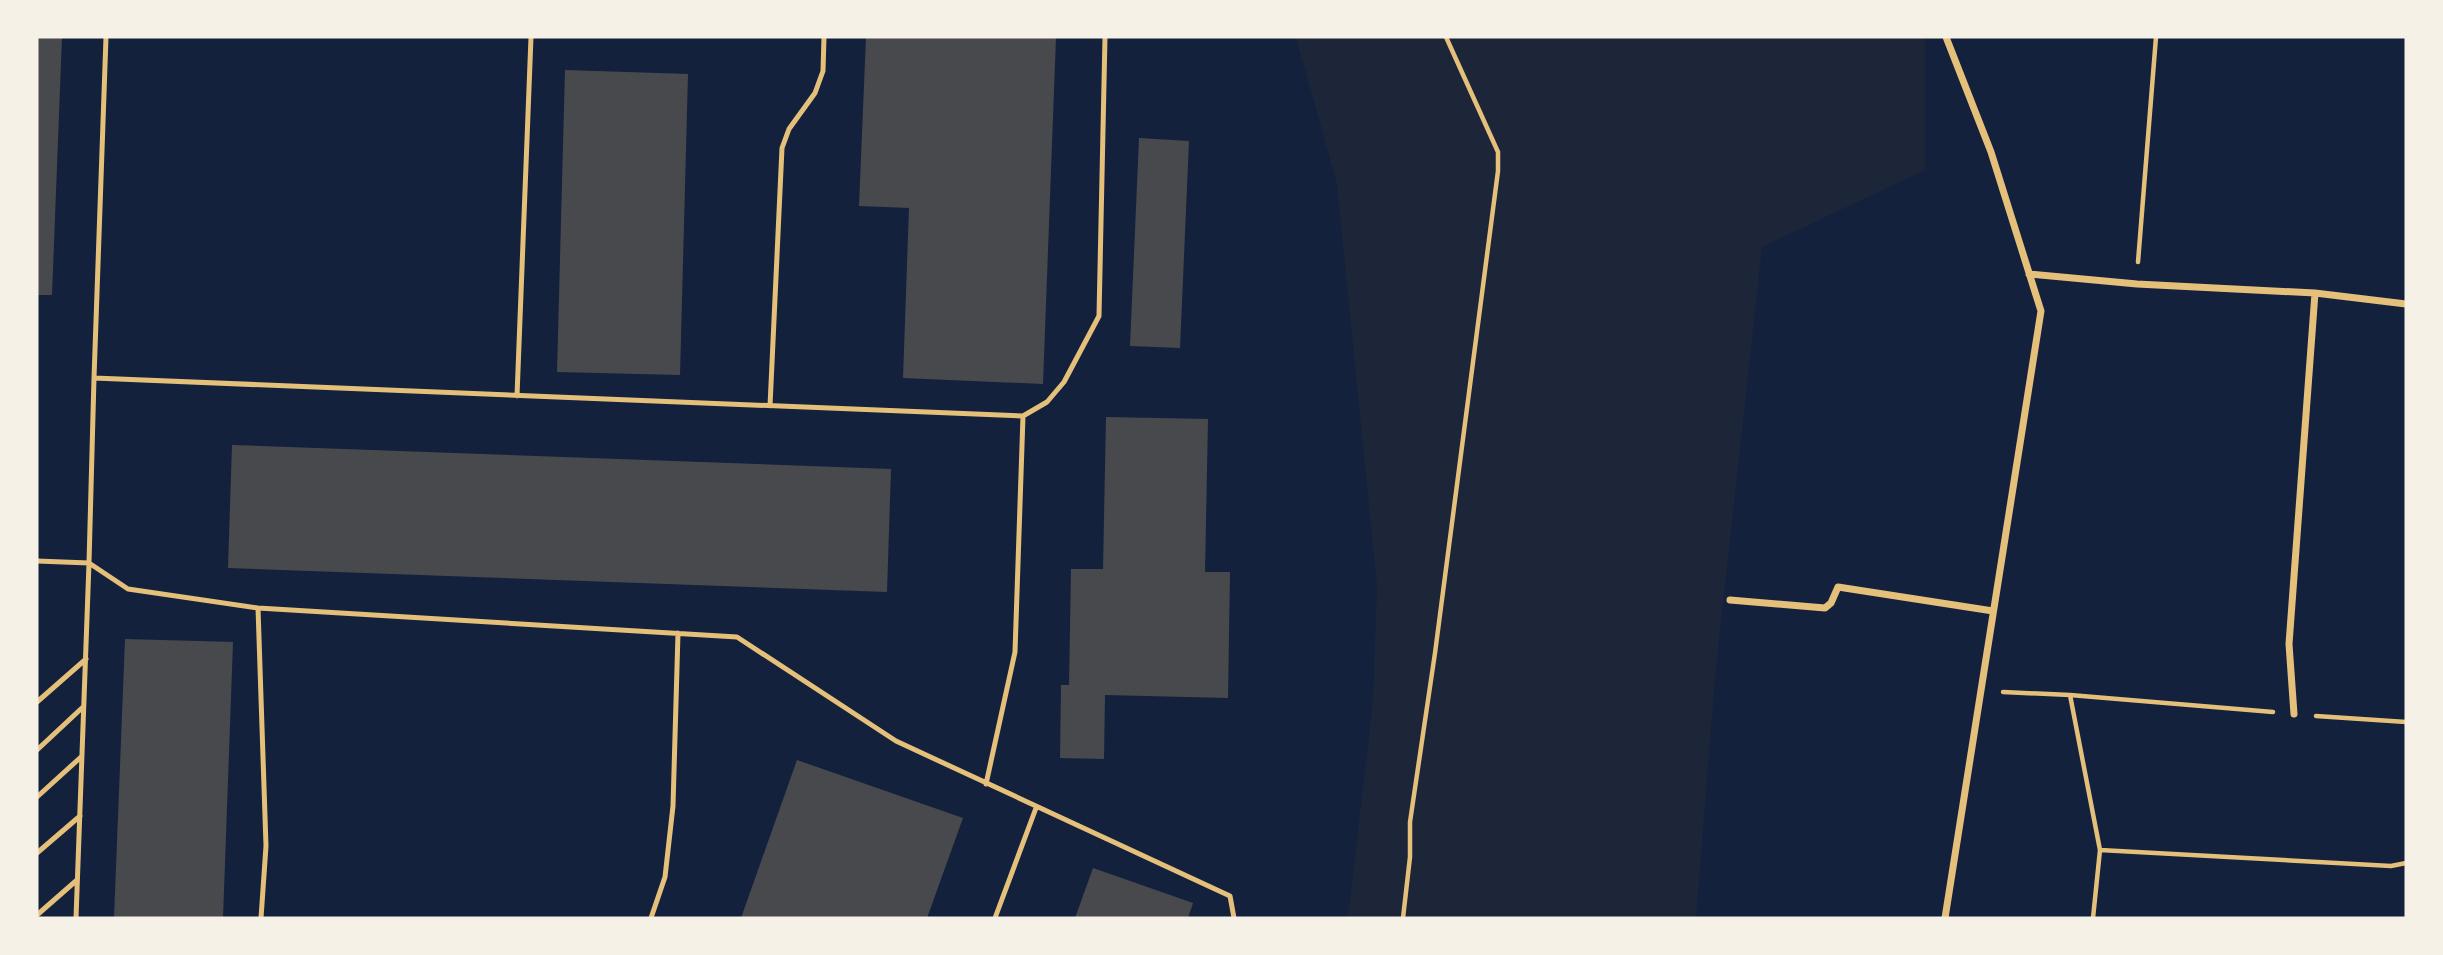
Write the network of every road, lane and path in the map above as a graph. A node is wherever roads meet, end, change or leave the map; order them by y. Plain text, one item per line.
1 (106, 37) edge
2 (531, 37) edge
3 (824, 37) edge
4 (1105, 37) edge
5 (1446, 37) edge
6 (1946, 37) edge
7 (2155, 37) edge
8 (2029, 274) junction
9 (2137, 284) junction
10 (2315, 293) junction
11 (2406, 303) edge
12 (94, 378) junction
13 (517, 396) junction
14 (770, 406) junction
15 (1023, 416) junction
16 (37, 561) edge
17 (89, 563) junction
18 (1730, 600) dead end
19 (258, 608) junction
20 (1993, 611) junction
21 (678, 633) junction
22 (86, 659) junction
23 (1981, 691) junction
24 (2070, 695) junction
25 (37, 702) edge
26 (84, 707) junction
27 (2294, 714) junction
28 (2406, 722) edge
29 (37, 750) edge
30 (82, 756) junction
31 (986, 784) junction
32 (37, 797) edge
33 (1036, 808) junction
34 (80, 817) junction
35 (2100, 850) junction
36 (37, 853) edge
37 (2406, 863) edge
38 (77, 880) junction
39 (37, 915) edge
40 (76, 918) edge
41 (261, 918) edge
42 (651, 918) edge
43 (995, 918) edge
44 (1234, 918) edge
45 (1403, 918) edge
46 (1945, 918) edge
47 (2093, 918) edge

1 - 12 lane
2 - 13 lane
3 - 14 lane
4 - 15 lane
5 - 45 path
6 - 8 street
7 - 9 path
8 - 9 street
8 - 20 street
9 - 10 street
10 - 11 street
10 - 27 street
12 - 13 lane
12 - 17 lane
13 - 14 lane
14 - 15 lane
15 - 31 lane
16 - 17 lane
17 - 19 lane
17 - 22 lane
18 - 20 street
19 - 21 lane
19 - 41 lane
20 - 23 street
21 - 31 lane
21 - 42 lane
22 - 25 lane
22 - 26 lane
23 - 24 path
23 - 46 street
24 - 27 path
24 - 35 path
26 - 29 lane
26 - 30 lane
27 - 28 path
30 - 32 lane
30 - 34 lane
31 - 33 lane
33 - 43 lane
33 - 44 lane
34 - 36 lane
34 - 38 lane
35 - 37 path
35 - 47 path
38 - 39 lane
38 - 40 lane

